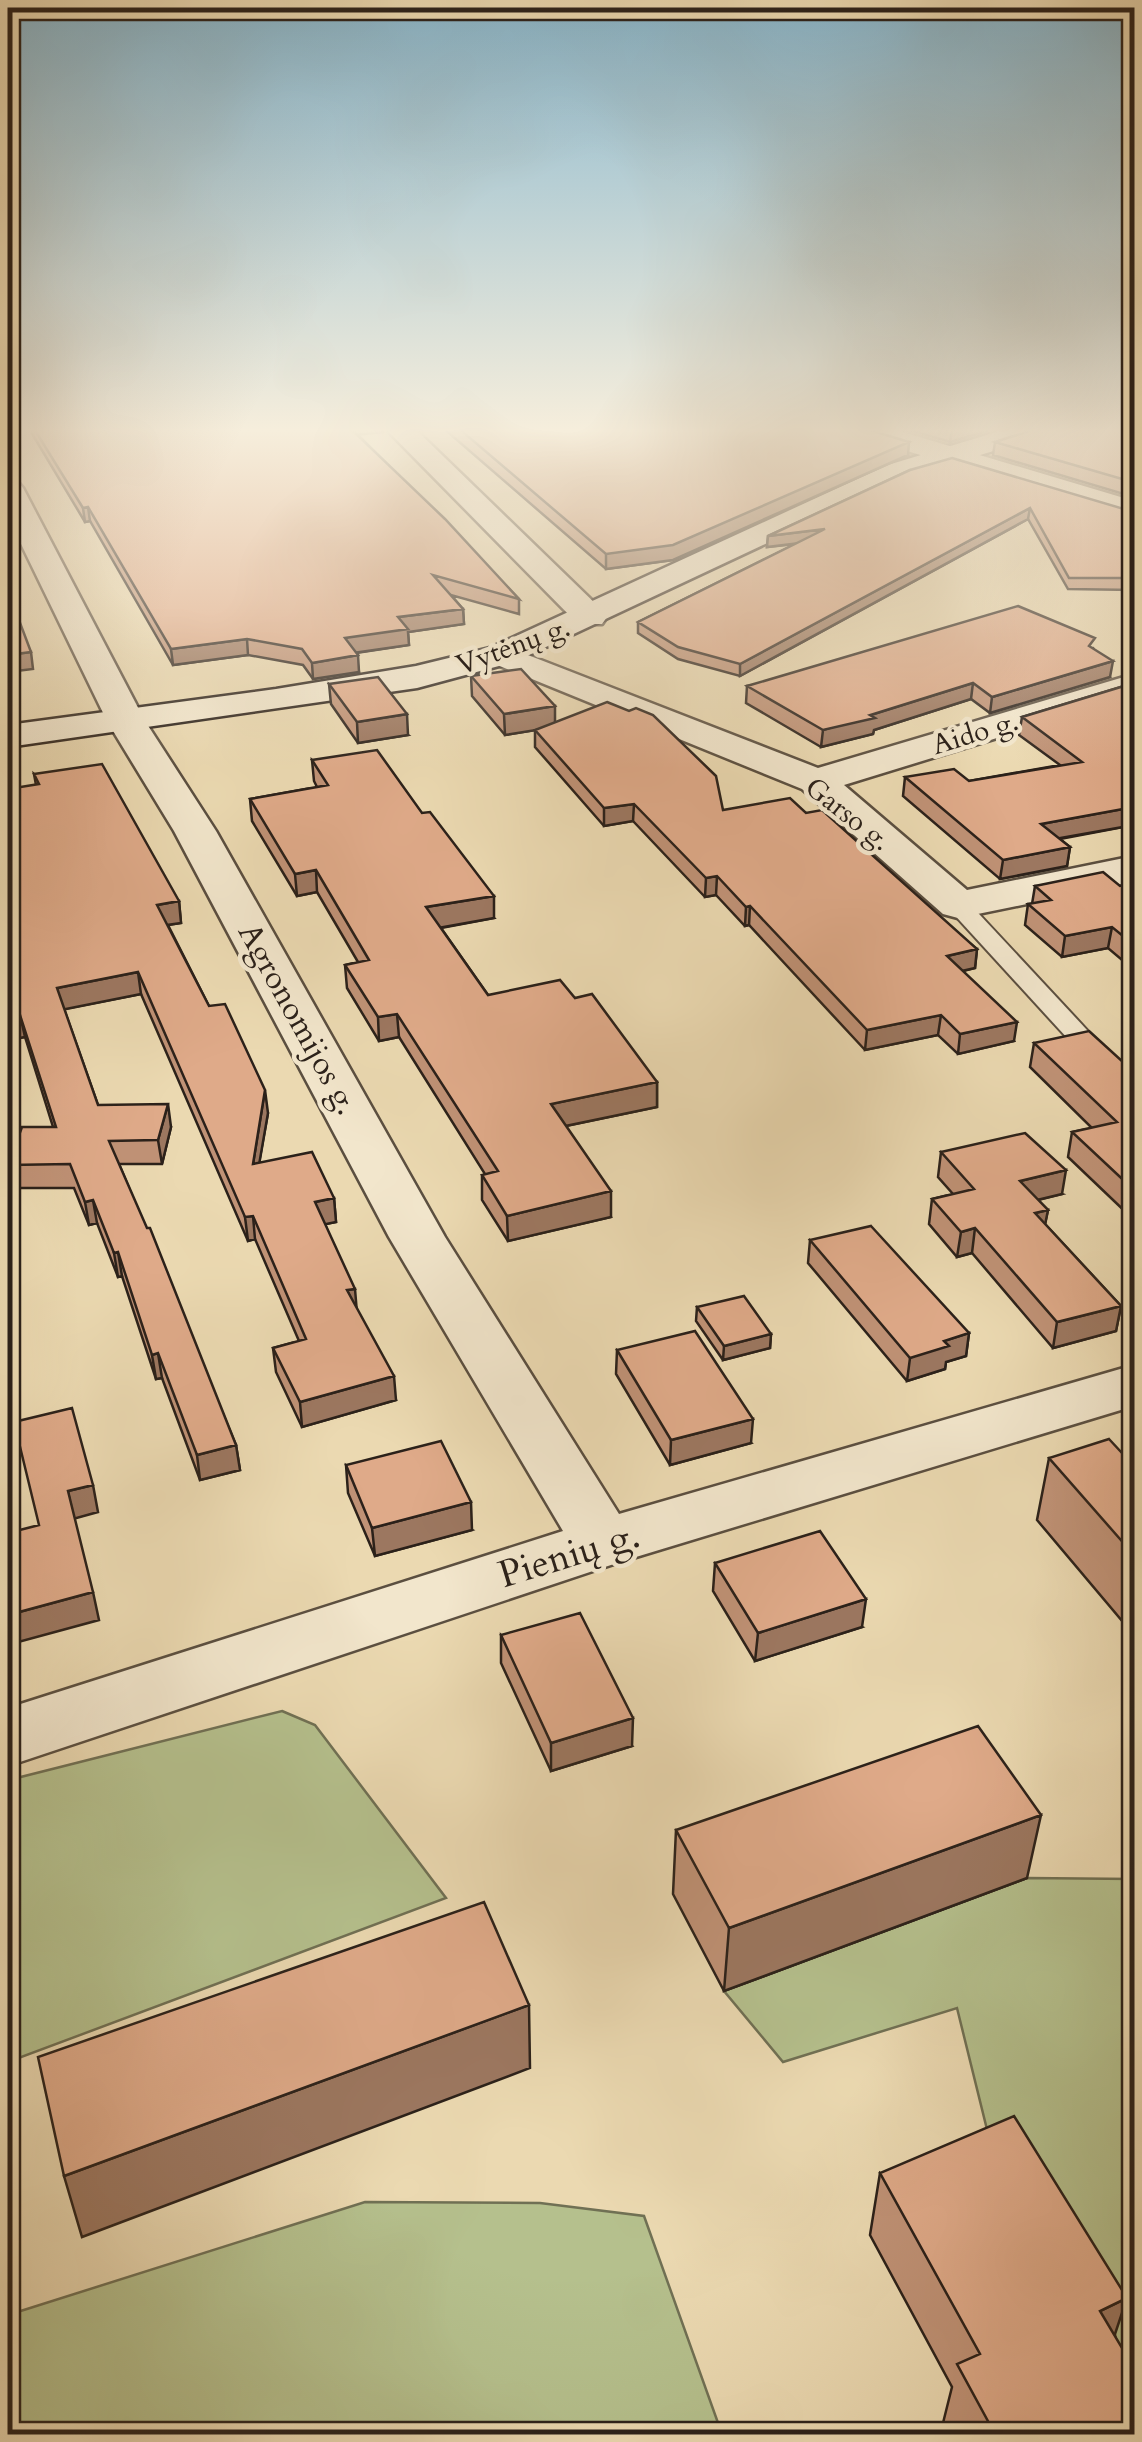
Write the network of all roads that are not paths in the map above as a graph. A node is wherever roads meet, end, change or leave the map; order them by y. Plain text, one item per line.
1 (35, 541) edge
2 (513, 541) edge
3 (747, 541) edge
4 (590, 617) junction
5 (502, 655) junction
6 (1134, 684) edge
7 (126, 721) junction
8 (8, 736) edge
9 (816, 782) junction
10 (1134, 869) edge
11 (958, 905) junction
12 (1078, 1035) edge
13 (1134, 1385) edge
14 (603, 1543) junction
15 (8, 1737) edge

1 - 7 street, Agronomijos g.
2 - 4 street
3 - 4 street, Vytėnų g.
4 - 5 street, Vytėnų g.
5 - 7 street, Vytėnų g.
5 - 9 street, Garso g.
6 - 9 street, Aido g.
7 - 8 street, Vytėnų g.
7 - 14 street, Agronomijos g.
9 - 11 street, Garso g.
10 - 11 street
11 - 12 lane
13 - 14 street, Pienių g.
14 - 15 street, Pienių g.

